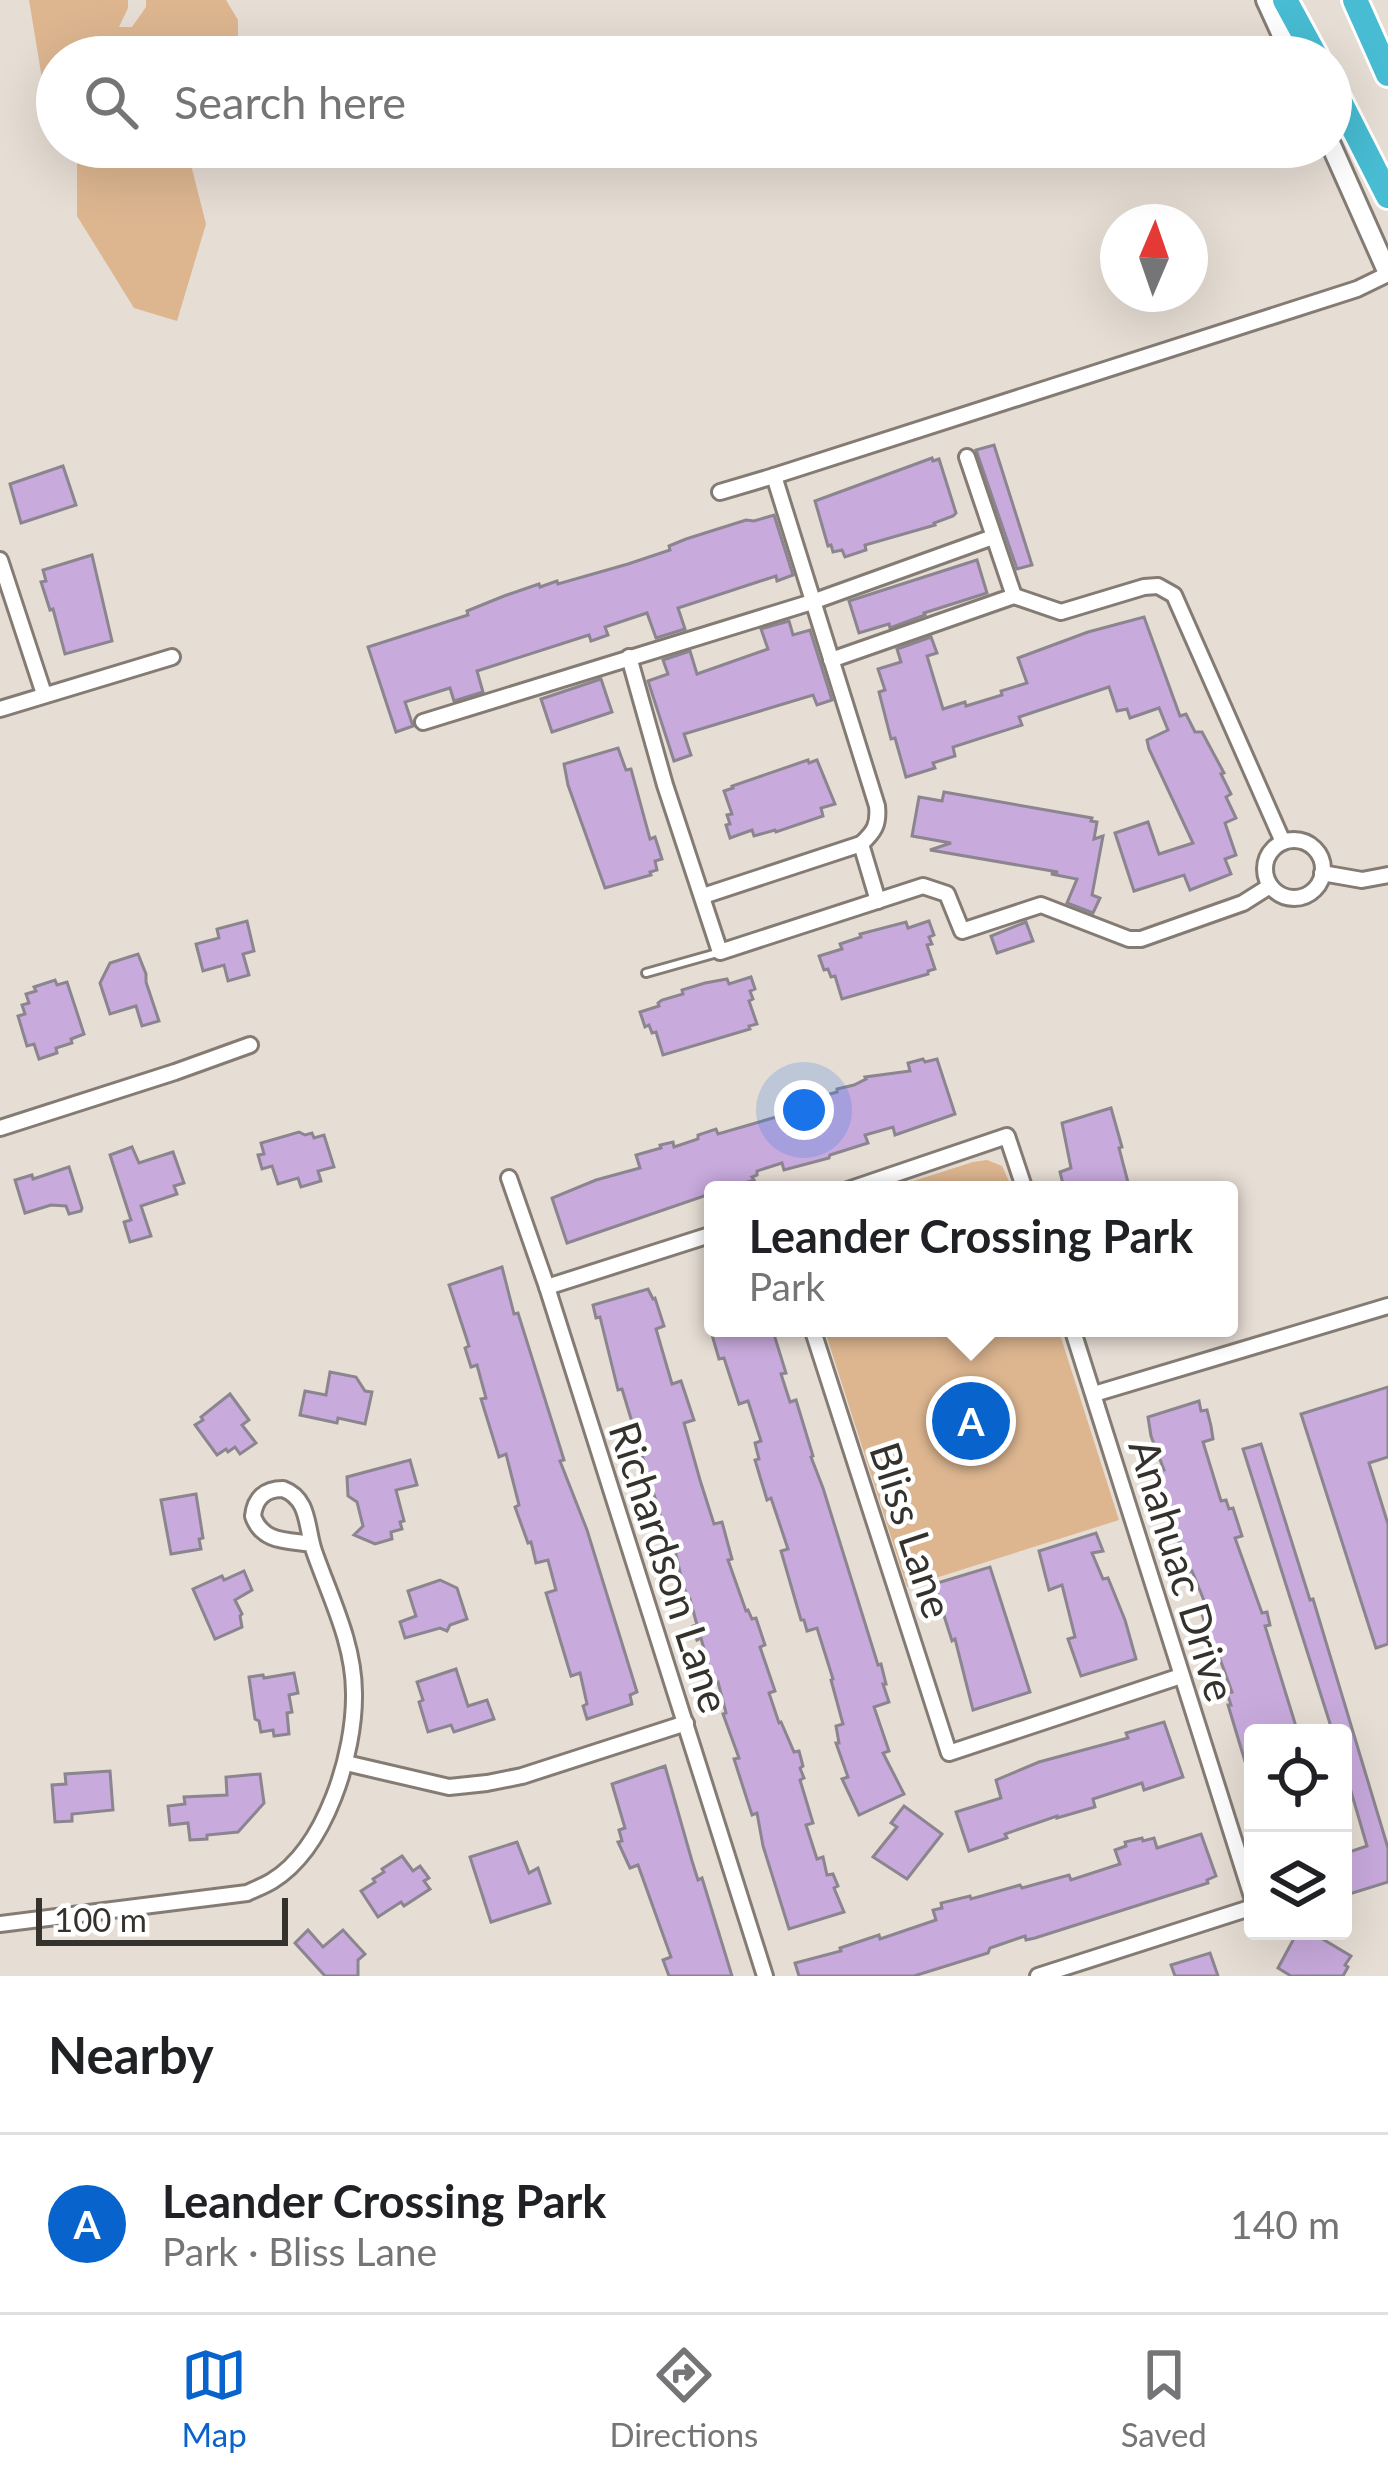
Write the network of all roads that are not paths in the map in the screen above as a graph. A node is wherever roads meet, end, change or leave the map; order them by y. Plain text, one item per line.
1 (1266, 0) edge
2 (1285, 0) edge
3 (1355, 0) edge
4 (1282, 36) edge
5 (1305, 36) edge
6 (1388, 74) edge
7 (1352, 125) edge
8 (1341, 168) edge
9 (1388, 196) edge
10 (1388, 273) edge
11 (968, 457) dead end
12 (774, 476) junction
13 (720, 492) dead end
14 (993, 537) junction
15 (0, 560) edge
16 (1014, 596) junction
17 (812, 602) junction
18 (172, 657) dead end
19 (629, 657) junction
20 (831, 660) junction
21 (44, 694) junction
22 (0, 709) edge
23 (423, 722) dead end
24 (1283, 842) junction
25 (861, 844) junction
26 (1322, 873) junction
27 (1388, 875) edge
28 (1270, 886) junction
29 (703, 896) junction
30 (878, 901) junction
31 (720, 952) junction
32 (646, 974) dead end
33 (250, 1045) dead end
34 (0, 1128) edge
35 (509, 1178) dead end
36 (874, 1181) edge
37 (1022, 1181) edge
38 (704, 1237) edge
39 (547, 1288) junction
40 (1388, 1306) edge
41 (815, 1337) edge
42 (1075, 1337) edge
43 (1094, 1394) junction
44 (312, 1544) junction
45 (1181, 1676) junction
46 (686, 1723) junction
47 (346, 1763) junction
48 (1244, 1875) edge
49 (1244, 1906) edge
50 (0, 1924) edge
51 (765, 1976) edge
52 (1038, 1976) edge

1 - 4 main road
2 - 5 highway
3 - 6 highway
7 - 9 highway
8 - 10 main road
10 - 12 street
11 - 14 street
12 - 13 street
12 - 17 street
14 - 16 street
14 - 17 street
15 - 21 street
16 - 20 street
16 - 24 street
17 - 19 street
17 - 20 street
18 - 21 street
19 - 23 street
19 - 29 street
20 - 25 street
21 - 22 street
24 - 26 street
24 - 28 street
25 - 29 street
25 - 30 street
26 - 27 street
26 - 28 street
28 - 30 street
29 - 31 street
30 - 31 street
31 - 32 lane
33 - 34 street
35 - 39 street, Richardson Lane
36 - 37 street
38 - 39 street
39 - 46 street, Richardson Lane
40 - 43 street
41 - 45 street, Bliss Lane
42 - 43 street, Anahuac Drive
43 - 45 street, Anahuac Drive
44 - 44 street
44 - 47 street
45 - 48 street, Anahuac Drive
46 - 47 street
46 - 51 street, Richardson Lane
47 - 50 street
49 - 52 street

